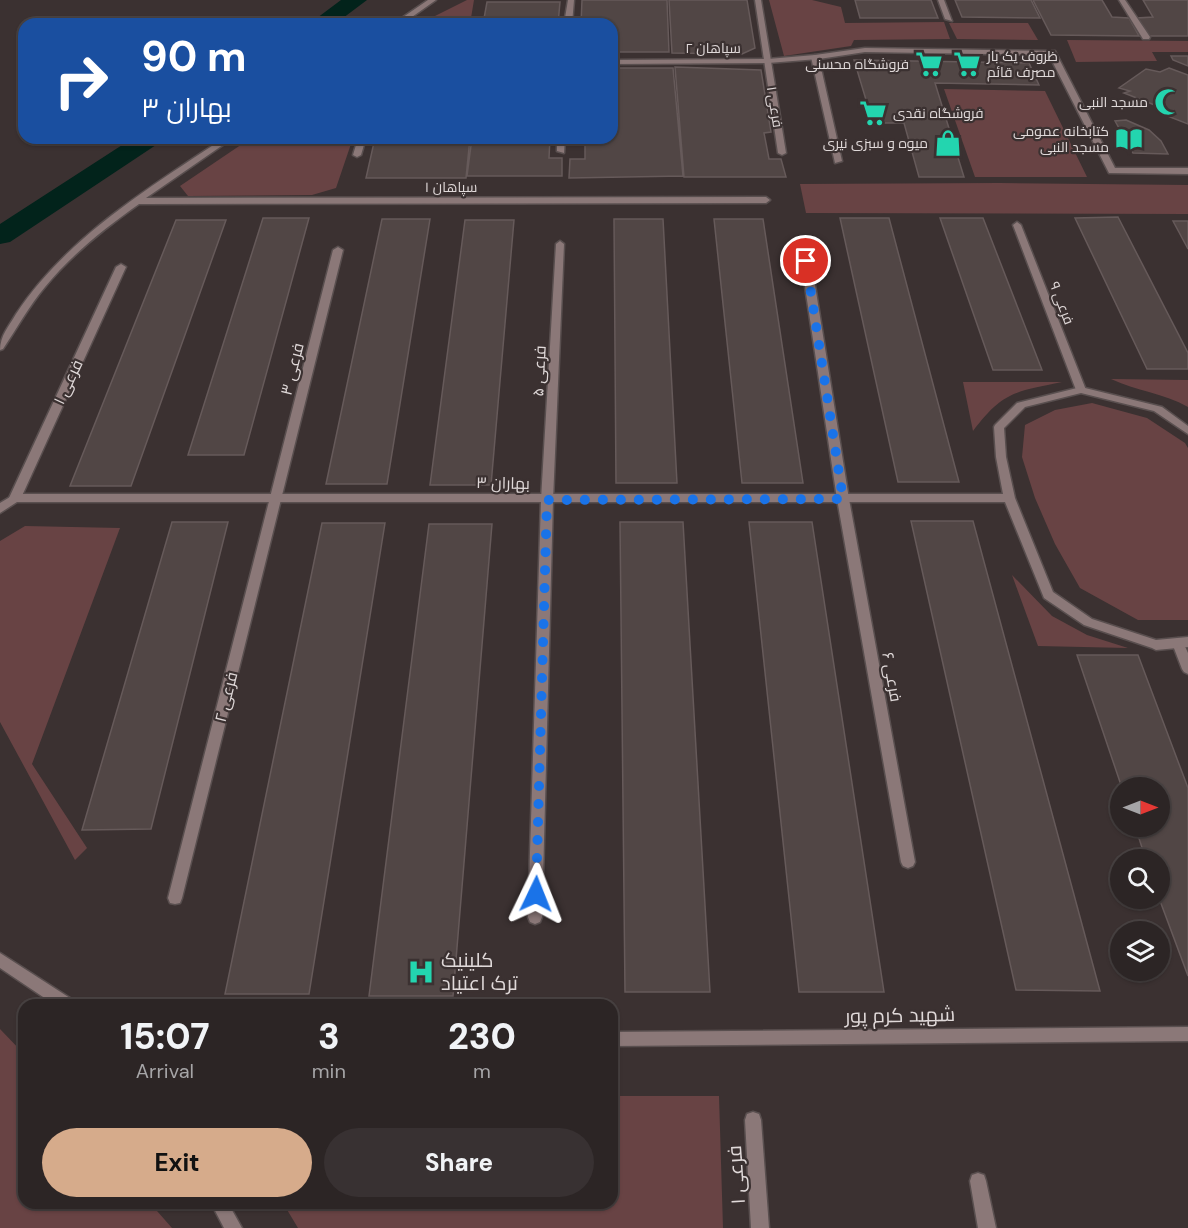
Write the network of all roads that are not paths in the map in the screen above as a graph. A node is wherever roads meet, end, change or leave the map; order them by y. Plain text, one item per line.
1 (433, 0) edge
2 (571, 0) edge
3 (758, 0) edge
4 (941, 0) edge
5 (1122, 0) edge
6 (406, 18) edge
7 (569, 18) edge
8 (949, 19) dead end
9 (1146, 37) dead end
10 (815, 57) junction
11 (618, 62) edge
12 (768, 62) junction
13 (219, 144) edge
14 (360, 144) edge
15 (561, 144) edge
16 (561, 151) dead end
17 (782, 153) dead end
18 (357, 155) dead end
19 (838, 161) dead end
20 (1188, 171) edge
21 (766, 200) dead end
22 (135, 201) junction
23 (1017, 225) dead end
24 (560, 244) dead end
25 (338, 250) dead end
26 (806, 261) dead end
27 (121, 267) dead end
28 (0, 347) edge
29 (1081, 390) junction
30 (1188, 431) edge
31 (276, 496) junction
32 (15, 498) junction
33 (1009, 498) junction
34 (843, 499) junction
35 (547, 500) junction
36 (0, 509) edge
37 (1183, 643) edge
38 (1188, 669) edge
39 (908, 862) dead end
40 (175, 898) dead end
41 (535, 917) dead end
42 (0, 960) edge
43 (59, 999) edge
44 (1188, 1034) edge
45 (618, 1039) edge
46 (753, 1120) dead end
47 (978, 1181) dead end
48 (222, 1209) edge
49 (233, 1228) edge
50 (760, 1228) edge
51 (987, 1228) edge

1 - 6 street
2 - 7 street
3 - 12 street
4 - 8 street
5 - 9 street
10 - 12 street, سپاهان ۲
10 - 19 street
10 - 20 street, سپاهان ۲
11 - 12 street, سپاهان ۲
12 - 17 street, فرعی ۱
13 - 22 street
14 - 18 street
15 - 16 street
21 - 22 street, سپاهان ۱
22 - 28 street
23 - 29 street, فرعی ۹
24 - 35 street, فرعی ۵
25 - 31 street, فرعی ۳
26 - 34 street, فرعی ۶
27 - 32 street, فرعی ۱
29 - 30 street
29 - 33 street
31 - 32 street, بهاران ۳
31 - 35 street, بهاران ۳
31 - 40 street, فرعی ۲
32 - 36 street
33 - 34 street, بهاران ۳
33 - 37 street
34 - 35 street, بهاران ۳
34 - 39 street, فرعی ۶
35 - 41 street, فرعی ۵
37 - 38 street
42 - 43 street
44 - 45 street, شهید کرم پور
46 - 50 street, فرعی ۱
47 - 51 street
48 - 49 street

